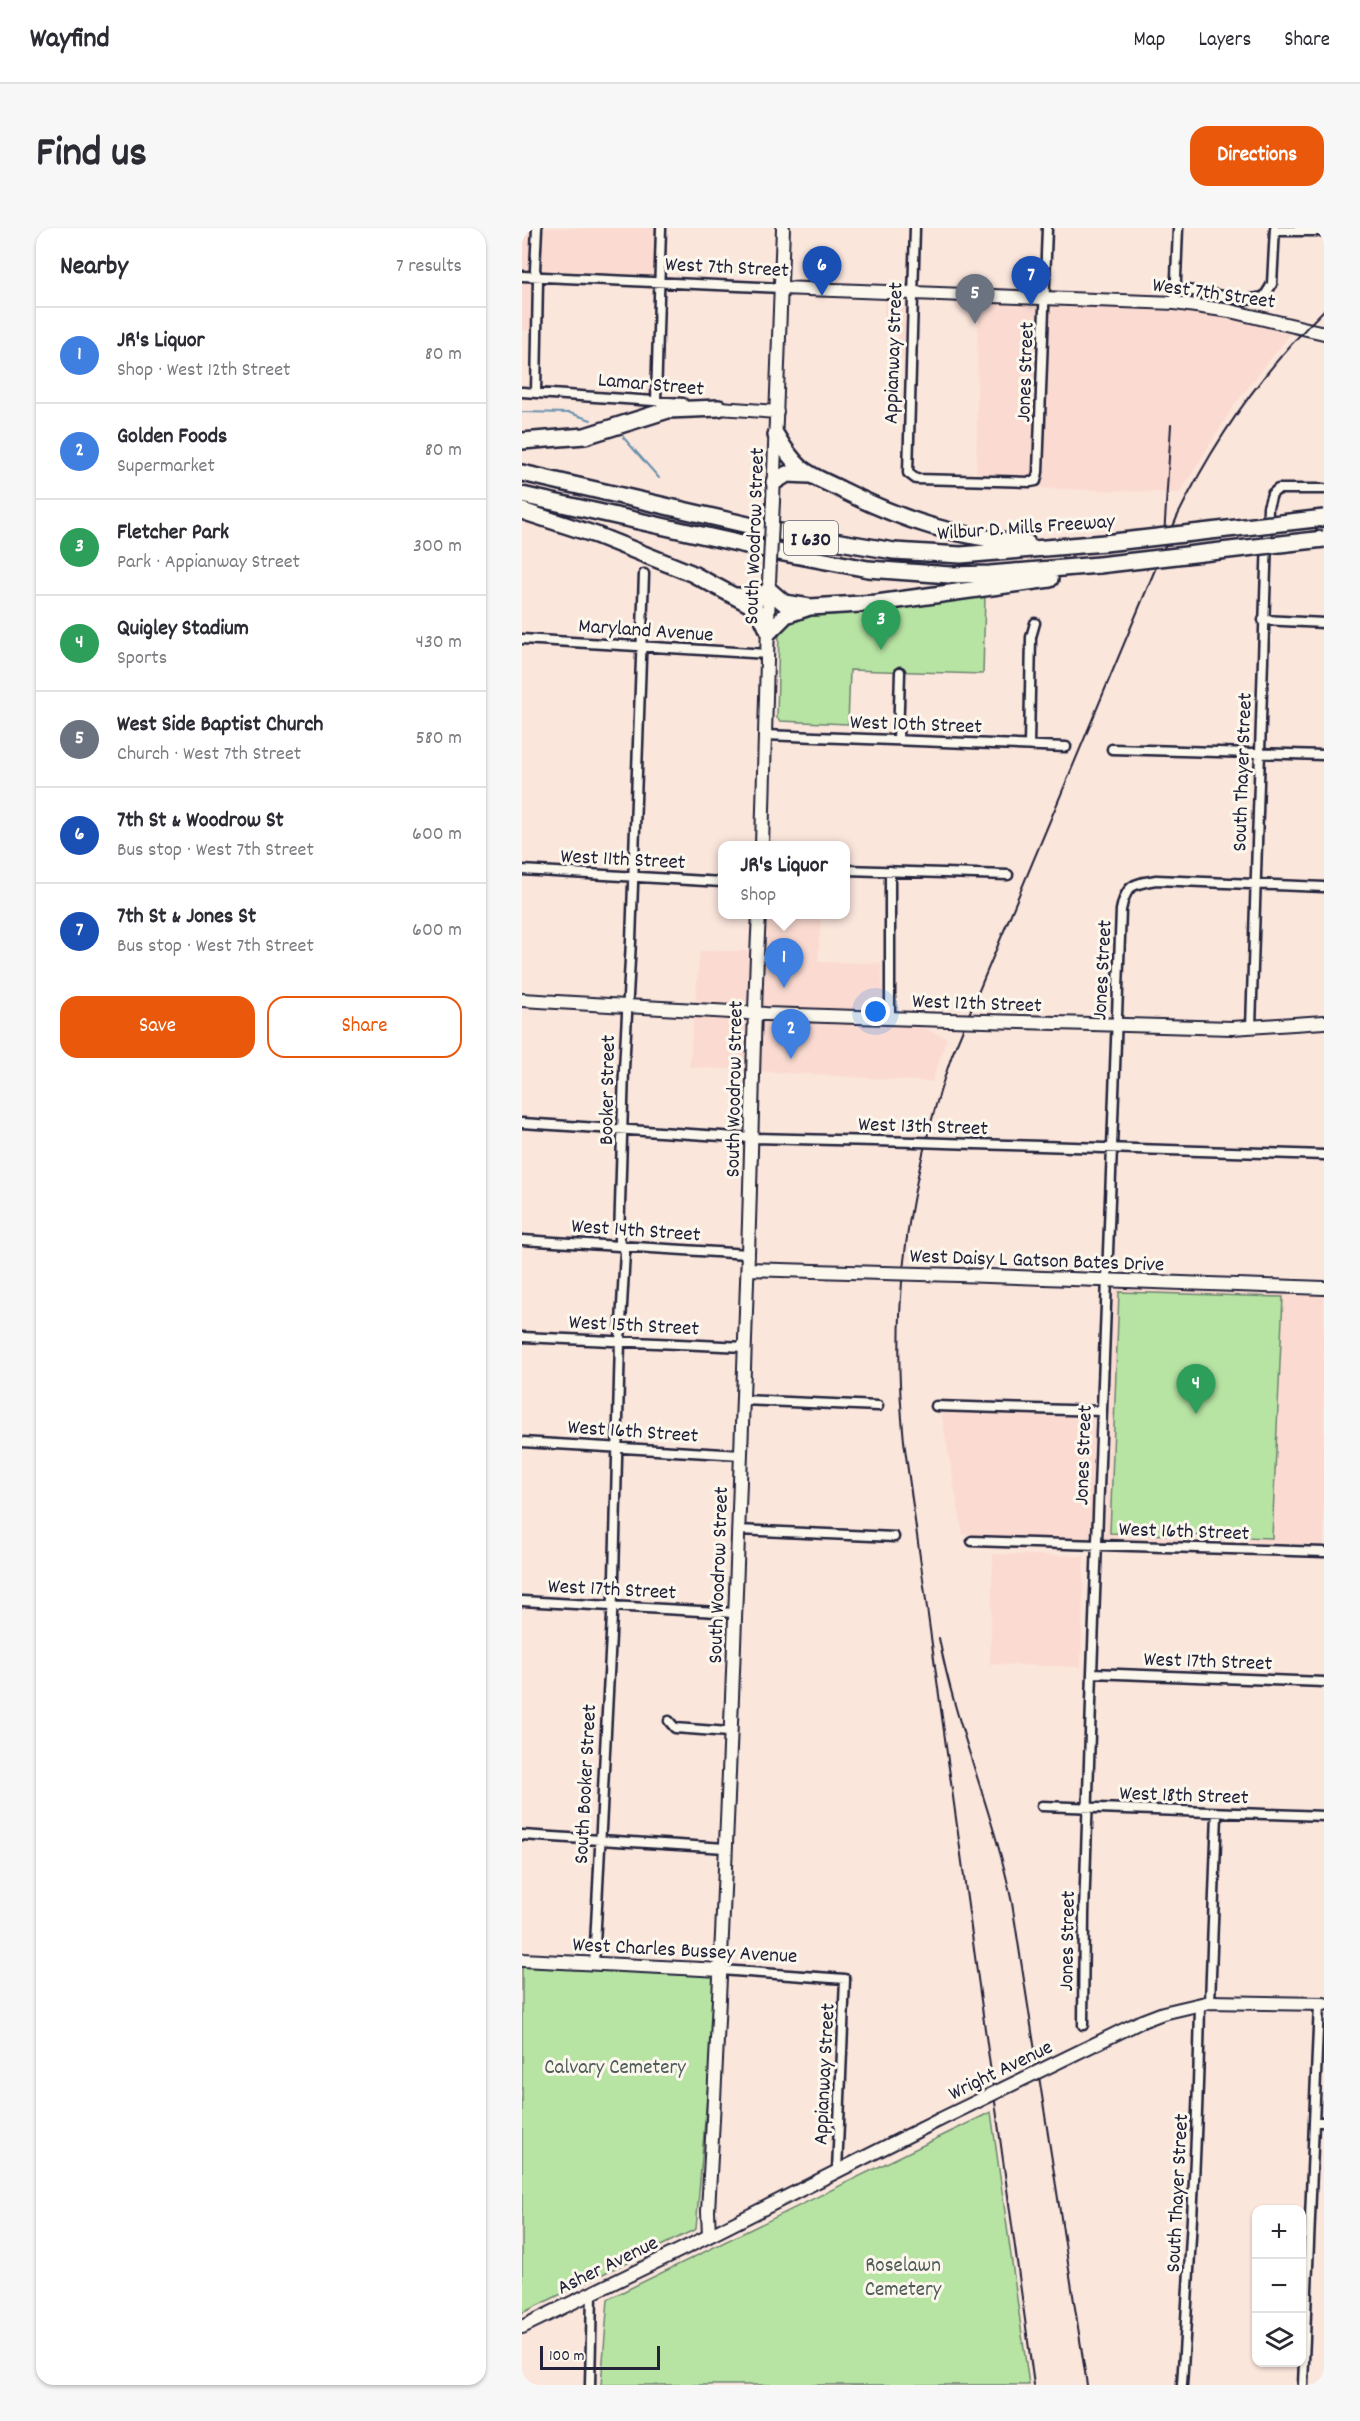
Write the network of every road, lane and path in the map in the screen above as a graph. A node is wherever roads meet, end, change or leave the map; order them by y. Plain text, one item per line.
1 (537, 228) edge
2 (661, 228) edge
3 (783, 228) edge
4 (915, 228) edge
5 (1047, 228) edge
6 (1179, 228) edge
7 (1275, 229) edge
8 (1324, 231) edge
9 (522, 276) edge
10 (538, 278) junction
11 (659, 282) junction
12 (781, 288) junction
13 (1175, 288) junction
14 (912, 293) junction
15 (1044, 298) junction
16 (1175, 303) junction
17 (1324, 333) edge
18 (522, 392) edge
19 (536, 393) junction
20 (656, 401) junction
21 (719, 408) junction
22 (777, 412) junction
23 (776, 435) junction
24 (522, 441) edge
25 (522, 473) edge
26 (813, 476) junction
27 (1036, 481) joint
28 (774, 482) junction
29 (1324, 489) edge
30 (522, 495) edge
31 (522, 511) edge
32 (1324, 518) edge
33 (1324, 539) edge
34 (1075, 547) junction
35 (1098, 569) junction
36 (644, 574) dead end
37 (769, 586) junction
38 (737, 596) junction
39 (810, 608) junction
40 (1263, 620) junction
41 (1035, 623) dead end
42 (1324, 623) edge
43 (769, 632) junction
44 (522, 639) edge
45 (642, 646) junction
46 (768, 654) junction
47 (900, 672) dead end
48 (765, 735) junction
49 (898, 740) junction
50 (1029, 745) junction
51 (1066, 747) dead end
52 (1112, 749) dead end
53 (1260, 753) junction
54 (1324, 755) edge
55 (762, 841) edge
56 (522, 870) edge
57 (850, 870) edge
58 (890, 871) junction
59 (1008, 875) dead end
60 (633, 877) junction
61 (718, 882) edge
62 (1256, 885) junction
63 (1324, 887) edge
64 (759, 919) edge
65 (522, 1000) edge
66 (626, 1006) junction
67 (754, 1013) junction
68 (890, 1018) junction
69 (1324, 1022) edge
70 (1116, 1025) junction
71 (1251, 1027) junction
72 (522, 1123) edge
73 (623, 1129) junction
74 (752, 1138) junction
75 (1112, 1148) junction
76 (1324, 1155) edge
77 (522, 1240) edge
78 (622, 1246) junction
79 (748, 1254) junction
80 (748, 1269) junction
81 (1106, 1280) junction
82 (1324, 1288) edge
83 (522, 1337) edge
84 (620, 1341) junction
85 (745, 1347) junction
86 (743, 1400) junction
87 (878, 1406) dead end
88 (936, 1406) dead end
89 (1101, 1411) junction
90 (522, 1442) edge
91 (618, 1448) junction
92 (741, 1455) junction
93 (738, 1530) junction
94 (894, 1537) dead end
95 (972, 1541) dead end
96 (1096, 1546) junction
97 (1324, 1552) edge
98 (522, 1601) edge
99 (612, 1606) junction
100 (735, 1613) junction
101 (1092, 1673) junction
102 (1324, 1682) edge
103 (669, 1722) dead end
104 (729, 1732) junction
105 (1042, 1806) dead end
106 (1088, 1808) junction
107 (1217, 1814) junction
108 (1324, 1816) edge
109 (522, 1835) edge
110 (599, 1841) junction
111 (725, 1848) junction
112 (522, 1959) edge
113 (594, 1964) junction
114 (722, 1970) junction
115 (845, 1978) joint
116 (1205, 2003) junction
117 (1322, 2004) edge
118 (1083, 2025) dead end
119 (1319, 2122) edge
120 (837, 2172) junction
121 (709, 2236) junction
122 (592, 2293) junction
123 (522, 2327) edge
124 (590, 2385) edge
125 (1182, 2385) edge
126 (1303, 2385) edge

1 - 10 street
2 - 11 street
3 - 12 main road, South Woodrow Street
4 - 14 street, Appianway Street
5 - 15 street, Jones Street
6 - 13 street
7 - 8 street
7 - 13 street
9 - 10 street, West 7th Street
10 - 11 street, West 7th Street
10 - 19 street
11 - 12 street, West 7th Street
11 - 20 street
12 - 14 main road, West 7th Street
12 - 22 main road, South Woodrow Street
13 - 16 street
14 - 15 main road, West 7th Street
14 - 27 street, Appianway Street
15 - 16 main road, West 7th Street
15 - 27 street, Jones Street
16 - 17 main road, West 7th Street
18 - 19 street, Lamar Street
19 - 20 street, Lamar Street
20 - 21 street, Lamar Street
21 - 22 main road, Lamar Street
21 - 24 highway
22 - 23 main road, South Woodrow Street
23 - 26 highway
23 - 28 main road, South Woodrow Street
25 - 34 highway, Wilbur D. Mills Freeway / I 630
26 - 28 highway
26 - 34 highway
28 - 37 main road, South Woodrow Street, bridge
29 - 40 street, South Thayer Street
30 - 35 highway, Wilbur D. Mills Freeway / I 630
31 - 38 highway
32 - 34 highway, Wilbur D. Mills Freeway / I 630, bridge
33 - 35 highway, bridge
35 - 39 highway
36 - 45 street, Booker Street
37 - 38 highway
37 - 39 highway
37 - 43 main road, South Woodrow Street
38 - 43 highway
39 - 43 highway
40 - 42 street
40 - 53 street, South Thayer Street
41 - 50 street
43 - 46 main road, South Woodrow Street
44 - 45 street, Maryland Avenue
45 - 46 street, Maryland Avenue
45 - 60 street, Booker Street
46 - 48 main road, South Woodrow Street
47 - 49 street
48 - 49 street, West 10th Street
48 - 55 main road, South Woodrow Street
49 - 50 street, West 10th Street
50 - 51 street, West 10th Street
52 - 53 street
53 - 54 street
53 - 62 street, South Thayer Street
56 - 60 street, West 11th Street
57 - 58 street
58 - 59 street
58 - 68 street
60 - 61 street, West 11th Street
60 - 66 street, Booker Street
62 - 63 street
62 - 70 street, Jones Street
62 - 71 street, South Thayer Street
64 - 67 main road, South Woodrow Street
65 - 66 main road, West 12th Street
66 - 67 main road, West 12th Street
66 - 73 street, Booker Street
67 - 68 main road, West 12th Street
67 - 74 main road, South Woodrow Street
68 - 70 main road, West 12th Street, bridge
69 - 71 main road, West 12th Street
70 - 71 main road, West 12th Street
70 - 75 street, Jones Street
72 - 73 street, West 13th Street
73 - 74 street, West 13th Street
73 - 78 street, Booker Street
74 - 75 street, West 13th Street, bridge
74 - 79 main road, South Woodrow Street
75 - 76 street, West 13th Street
75 - 81 street, Jones Street
77 - 78 street, West 14th Street
78 - 79 street, West 14th Street
78 - 84 street, Booker Street
79 - 80 main road, South Woodrow Street
80 - 81 main road, West Daisy L Gatson Bates Drive, bridge
80 - 85 main road, South Woodrow Street
81 - 82 main road, West Daisy L Gatson Bates Drive
81 - 89 street, Jones Street
83 - 84 street, West 15th Street
84 - 85 street, West 15th Street
84 - 91 street, Booker Street
85 - 86 main road, South Woodrow Street
86 - 87 street
86 - 92 main road, South Woodrow Street
88 - 89 street
89 - 96 street, Jones Street
90 - 91 street, West 16th Street
91 - 92 street, West 16th Street
91 - 99 street, Booker Street
92 - 93 main road, South Woodrow Street
93 - 94 street
93 - 100 main road, South Woodrow Street
95 - 96 street, West 16th Street
96 - 97 street, West 16th Street
96 - 101 street, Jones Street
98 - 99 street, West 17th Street
99 - 100 street, West 17th Street
99 - 110 street, South Booker Street
100 - 104 main road, South Woodrow Street
101 - 102 street, West 17th Street
101 - 106 street, Jones Street
103 - 104 street
104 - 111 main road, South Woodrow Street
105 - 106 street, West 18th Street
106 - 107 street, West 18th Street
106 - 118 street, Jones Street
107 - 108 street, West 18th Street
107 - 116 street, South Thayer Street
109 - 110 street
110 - 111 street
110 - 113 street, South Booker Street
111 - 114 main road, South Woodrow Street
112 - 113 main road, West Charles Bussey Avenue
113 - 114 main road, West Charles Bussey Avenue
114 - 115 street, West Charles Bussey Avenue
114 - 121 main road, South Woodrow Street
115 - 120 street, Appianway Street
116 - 117 main road, Wright Avenue
116 - 120 main road, Wright Avenue, bridge
116 - 125 street, South Thayer Street
117 - 119 street
119 - 126 street
120 - 121 main road, Wright Avenue
121 - 122 main road, Asher Avenue
122 - 123 main road, Asher Avenue
122 - 124 street

